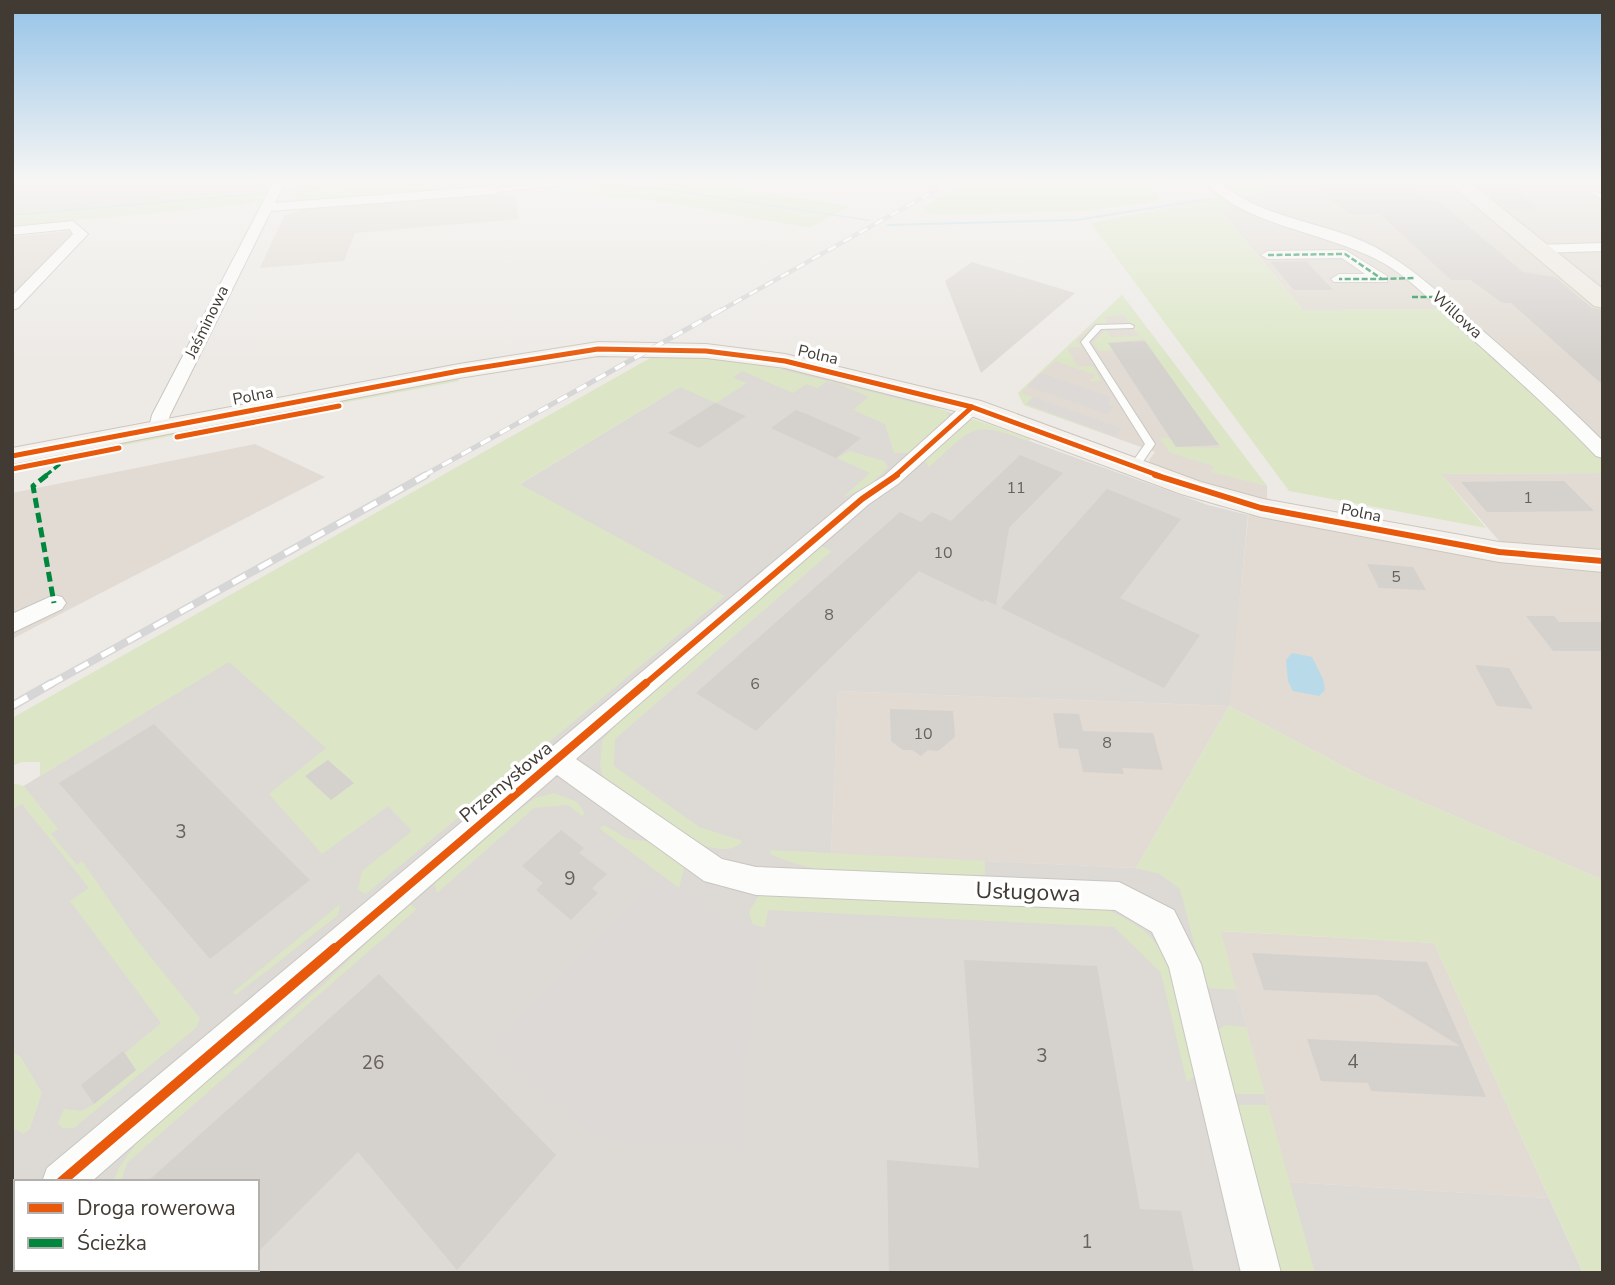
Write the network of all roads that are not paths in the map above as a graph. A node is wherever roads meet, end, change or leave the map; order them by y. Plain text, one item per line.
1 (74, 241) edge
2 (247, 241) edge
3 (1347, 241) edge
4 (1528, 241) edge
5 (1603, 247) edge
6 (1538, 249) junction
7 (1268, 255) dead end
8 (1416, 278) junction
9 (1339, 279) dead end
10 (1382, 279) junction
11 (1412, 297) dead end
12 (1437, 297) junction
13 (1603, 301) edge
14 (12, 306) edge
15 (1130, 326) dead end
16 (972, 407) junction
17 (158, 428) junction
18 (1603, 452) edge
19 (12, 456) edge
20 (1134, 467) junction
21 (1603, 561) edge
22 (54, 603) dead end
23 (12, 624) edge
24 (557, 760) junction
25 (63, 1180) edge
26 (1261, 1273) edge

1 - 14 street
2 - 17 street, Jaśminowa
3 - 8 street, Willowa
4 - 6 main road
5 - 6 street
6 - 13 main road
7 - 10 street
8 - 10 street
8 - 12 street, Willowa
9 - 10 street
11 - 12 street
12 - 18 street, Willowa
15 - 20 lane
16 - 17 street, Polna
16 - 20 street, Polna
16 - 24 street, Przemysłowa
17 - 19 street, Polna
20 - 21 street, Polna
22 - 23 street
24 - 25 street, Przemysłowa
24 - 26 street, Usługowa

